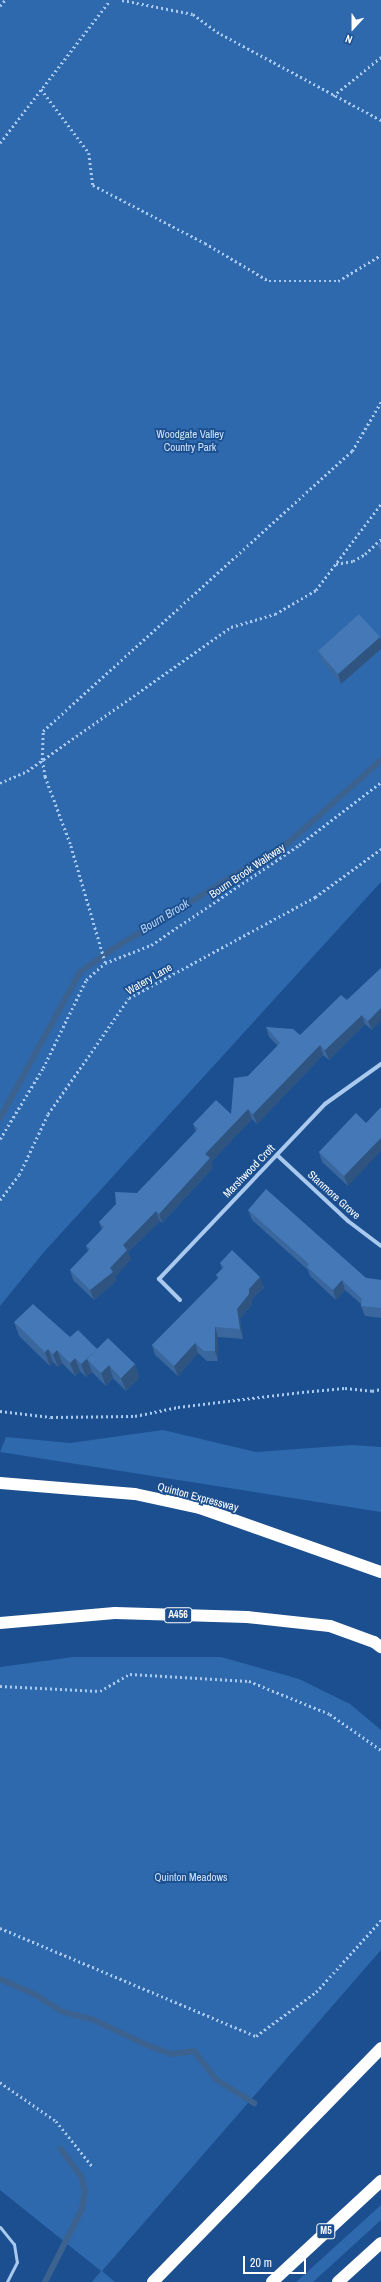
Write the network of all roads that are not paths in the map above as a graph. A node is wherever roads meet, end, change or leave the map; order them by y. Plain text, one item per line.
1 (381, 1064) edge
2 (277, 1156) junction
3 (381, 1246) edge
4 (180, 1300) dead end
5 (0, 1483) edge
6 (381, 1572) edge
7 (0, 1623) edge
8 (381, 1647) edge
9 (381, 2048) edge
10 (381, 2181) edge
11 (0, 2227) edge
12 (381, 2243) edge
13 (7, 2282) edge
14 (153, 2282) edge
15 (272, 2282) edge
16 (338, 2282) edge

1 - 2 street, Marshwood Croft
2 - 3 street, Stanmore Grove
2 - 4 street, Marshwood Croft
5 - 6 highway, Quinton Expressway
7 - 8 highway, A456
9 - 14 highway
10 - 15 highway, M5
11 - 13 lane
12 - 16 highway

